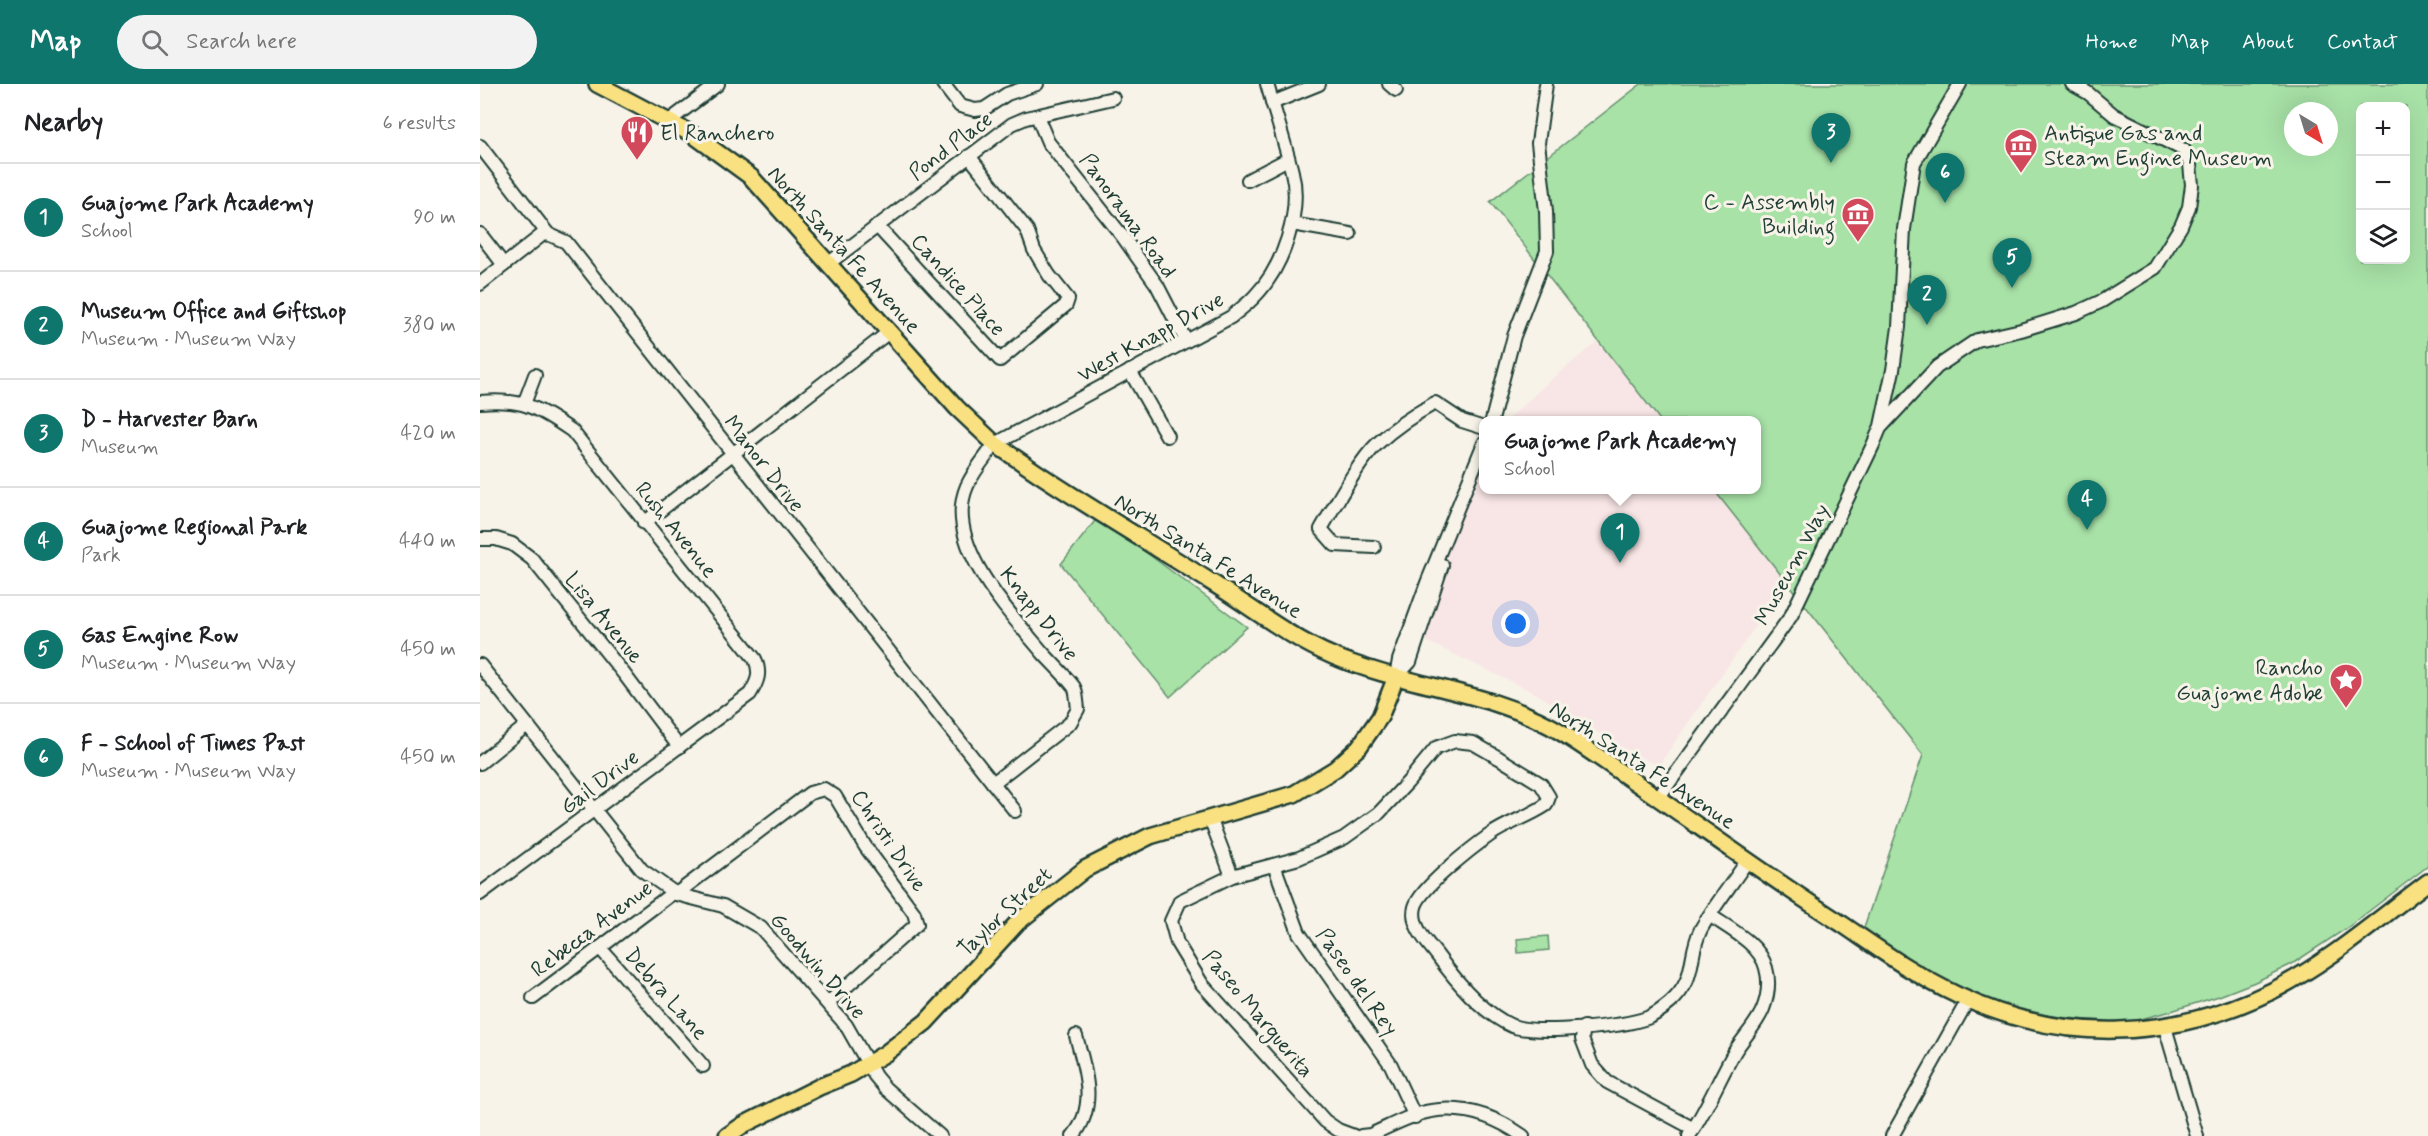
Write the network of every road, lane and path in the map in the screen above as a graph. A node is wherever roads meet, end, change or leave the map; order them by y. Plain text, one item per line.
1 (597, 84) edge
2 (718, 84) edge
3 (943, 84) edge
4 (1036, 84) edge
5 (1267, 84) edge
6 (1318, 84) edge
7 (1546, 84) edge
8 (1960, 84) edge
9 (2072, 84) edge
10 (1113, 98) dead end
11 (1272, 103) junction
12 (1037, 116) junction
13 (669, 121) junction
14 (480, 146) edge
15 (969, 156) junction
16 (1288, 159) junction
17 (1248, 180) dead end
18 (1292, 224) junction
19 (877, 226) junction
20 (480, 234) edge
21 (548, 234) junction
22 (1350, 234) dead end
23 (829, 263) junction
24 (504, 266) junction
25 (480, 284) edge
26 (889, 332) junction
27 (1186, 341) junction
28 (1130, 371) junction
29 (535, 375) dead end
30 (480, 402) edge
31 (524, 404) junction
32 (1493, 416) edge
33 (1479, 426) edge
34 (1881, 426) junction
35 (1167, 436) dead end
36 (996, 444) junction
37 (732, 455) junction
38 (1479, 455) edge
39 (645, 523) junction
40 (480, 539) edge
41 (1374, 547) dead end
42 (480, 665) edge
43 (1396, 677) junction
44 (742, 700) joint
45 (527, 725) junction
46 (679, 747) junction
47 (480, 763) edge
48 (993, 783) junction
49 (810, 793) joint
50 (1658, 798) junction
51 (594, 811) junction
52 (1015, 811) dead end
53 (1210, 818) junction
54 (1747, 861) junction
55 (1274, 865) junction
56 (1232, 876) junction
57 (2428, 882) edge
58 (675, 893) junction
59 (480, 894) edge
60 (1711, 916) junction
61 (600, 948) junction
62 (533, 998) dead end
63 (1968, 1000) junction
64 (828, 1003) junction
65 (1584, 1027) junction
66 (2165, 1027) junction
67 (1076, 1036) dead end
68 (869, 1063) junction
69 (702, 1065) dead end
70 (1415, 1117) junction
71 (1692, 1132) edge
72 (727, 1136) edge
73 (940, 1136) edge
74 (1073, 1136) edge
75 (1354, 1136) edge
76 (1367, 1136) edge
77 (1523, 1136) edge
78 (1892, 1136) edge
79 (2197, 1136) edge

1 - 13 main road, North Santa Fe Avenue
2 - 13 street
3 - 4 street
5 - 11 street, West Knapp Drive
6 - 11 street
7 - 32 street
8 - 34 street, Museum Way
9 - 34 street, Museum Way
10 - 12 street, Pond Place
11 - 16 street, West Knapp Drive
12 - 15 street, Pond Place
12 - 27 street, Panorama Road
13 - 23 main road, North Santa Fe Avenue
14 - 21 street, Manor Drive
15 - 19 street, Pond Place
15 - 19 street, Candice Place
16 - 17 street
16 - 18 street, West Knapp Drive
18 - 22 street
18 - 27 street, West Knapp Drive
19 - 23 street, Pond Place
20 - 24 street
21 - 24 street
21 - 37 street, Manor Drive
23 - 26 main road, North Santa Fe Avenue
24 - 25 street
26 - 36 main road, North Santa Fe Avenue
26 - 37 street
27 - 28 street, West Knapp Drive
28 - 35 street
28 - 36 street, West Knapp Drive
29 - 31 street
30 - 31 street, Rush Avenue
31 - 39 street, Rush Avenue
33 - 41 street
34 - 50 street, Museum Way
36 - 43 main road, North Santa Fe Avenue
36 - 48 street, Knapp Drive
37 - 39 street
37 - 48 street, Manor Drive
38 - 43 street
39 - 44 street, Rush Avenue
40 - 46 street, Lisa Avenue
42 - 45 street, Goodwin Drive
43 - 50 main road, North Santa Fe Avenue
43 - 53 main road, Taylor Street
44 - 46 street, Gail Drive
45 - 47 street
45 - 51 street, Goodwin Drive
46 - 51 street, Gail Drive
48 - 52 street, Manor Drive
49 - 58 street, Rebecca Avenue
49 - 64 street, Christi Drive
50 - 54 main road, North Santa Fe Avenue
51 - 58 street, Goodwin Drive
51 - 59 street, Gail Drive
53 - 56 street
53 - 68 main road, Taylor Street
54 - 60 street, Paseo Marguerita
54 - 63 main road, North Santa Fe Avenue
55 - 56 street, Paseo Marguerita
55 - 65 street, Paseo Marguerita
55 - 70 street, Paseo del Rey
56 - 75 street, Paseo Marguerita
57 - 66 main road, North Santa Fe Avenue
58 - 61 street, Rebecca Avenue
58 - 64 street, Goodwin Drive
60 - 65 street, Paseo Marguerita
60 - 71 street
61 - 62 street, Rebecca Avenue
61 - 69 street, Debra Lane
63 - 66 main road, North Santa Fe Avenue
63 - 78 street
64 - 68 street, Goodwin Drive
65 - 71 street
66 - 79 street
67 - 74 street
68 - 72 main road, Taylor Street
68 - 73 street, Goodwin Drive
70 - 76 street
70 - 77 street

